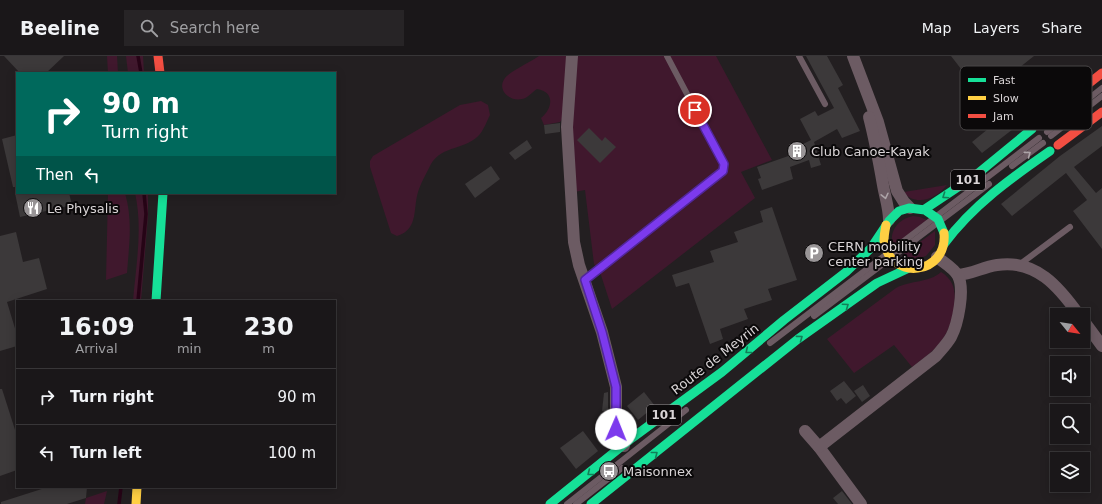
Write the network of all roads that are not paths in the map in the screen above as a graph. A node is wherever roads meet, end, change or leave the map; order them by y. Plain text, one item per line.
1 (158, 56) edge
2 (572, 56) edge
3 (667, 56) edge
4 (799, 56) edge
5 (853, 56) edge
6 (160, 72) edge
7 (1102, 73) edge
8 (859, 75) junction
9 (1092, 81) edge
10 (1102, 88) edge
11 (1102, 96) edge
12 (1092, 97) edge
13 (1092, 103) edge
14 (825, 104) dead end
15 (1102, 112) edge
16 (1092, 120) edge
17 (1031, 130) edge
18 (1054, 130) edge
19 (1055, 130) edge
20 (1078, 130) edge
21 (1044, 144) joint
22 (1058, 145) dead end
23 (163, 194) edge
24 (910, 208) junction
25 (925, 209) junction
26 (938, 219) junction
27 (888, 222) junction
28 (1070, 227) dead end
29 (944, 244) junction
30 (889, 256) junction
31 (937, 257) junction
32 (1020, 265) junction
33 (909, 268) junction
34 (958, 275) junction
35 (585, 280) junction
36 (156, 300) edge
37 (1074, 308) edge
38 (1090, 330) edge
39 (1102, 346) edge
40 (767, 350) dead end
41 (805, 431) dead end
42 (624, 446) junction
43 (819, 447) junction
44 (138, 488) edge
45 (136, 504) edge
46 (550, 504) edge
47 (567, 504) edge
48 (576, 504) edge
49 (591, 504) edge
50 (861, 504) edge

1 - 6 main road
2 - 35 street
3 - 35 lane
4 - 14 lane
5 - 8 street
7 - 9 main road
8 - 24 street
8 -> 27 street
10 - 12 lane
11 - 13 lane
15 - 16 main road
17 -> 25 main road, 101
18 - 19 lane
20 - 22 main road
21 - 26 lane
21 - 29 main road, 101
23 - 36 main road
24 - 25 main road
24 - 27 main road, Route de Meyrin / 101
25 - 26 main road
26 - 29 main road
26 - 30 lane
27 - 30 main road
27 -> 42 main road, Route de Meyrin / 101
28 - 32 lane
29 - 31 main road, 101
30 - 33 main road
30 - 40 lane
31 - 33 main road, 101
31 - 34 street
32 - 34 street
32 - 37 street
49 -> 33 main road, 101
34 - 43 street
35 - 42 street
38 - 39 street
41 - 43 street
42 -> 46 main road, Route de Meyrin / 101
43 - 50 street
44 - 45 main road
47 - 48 lane

